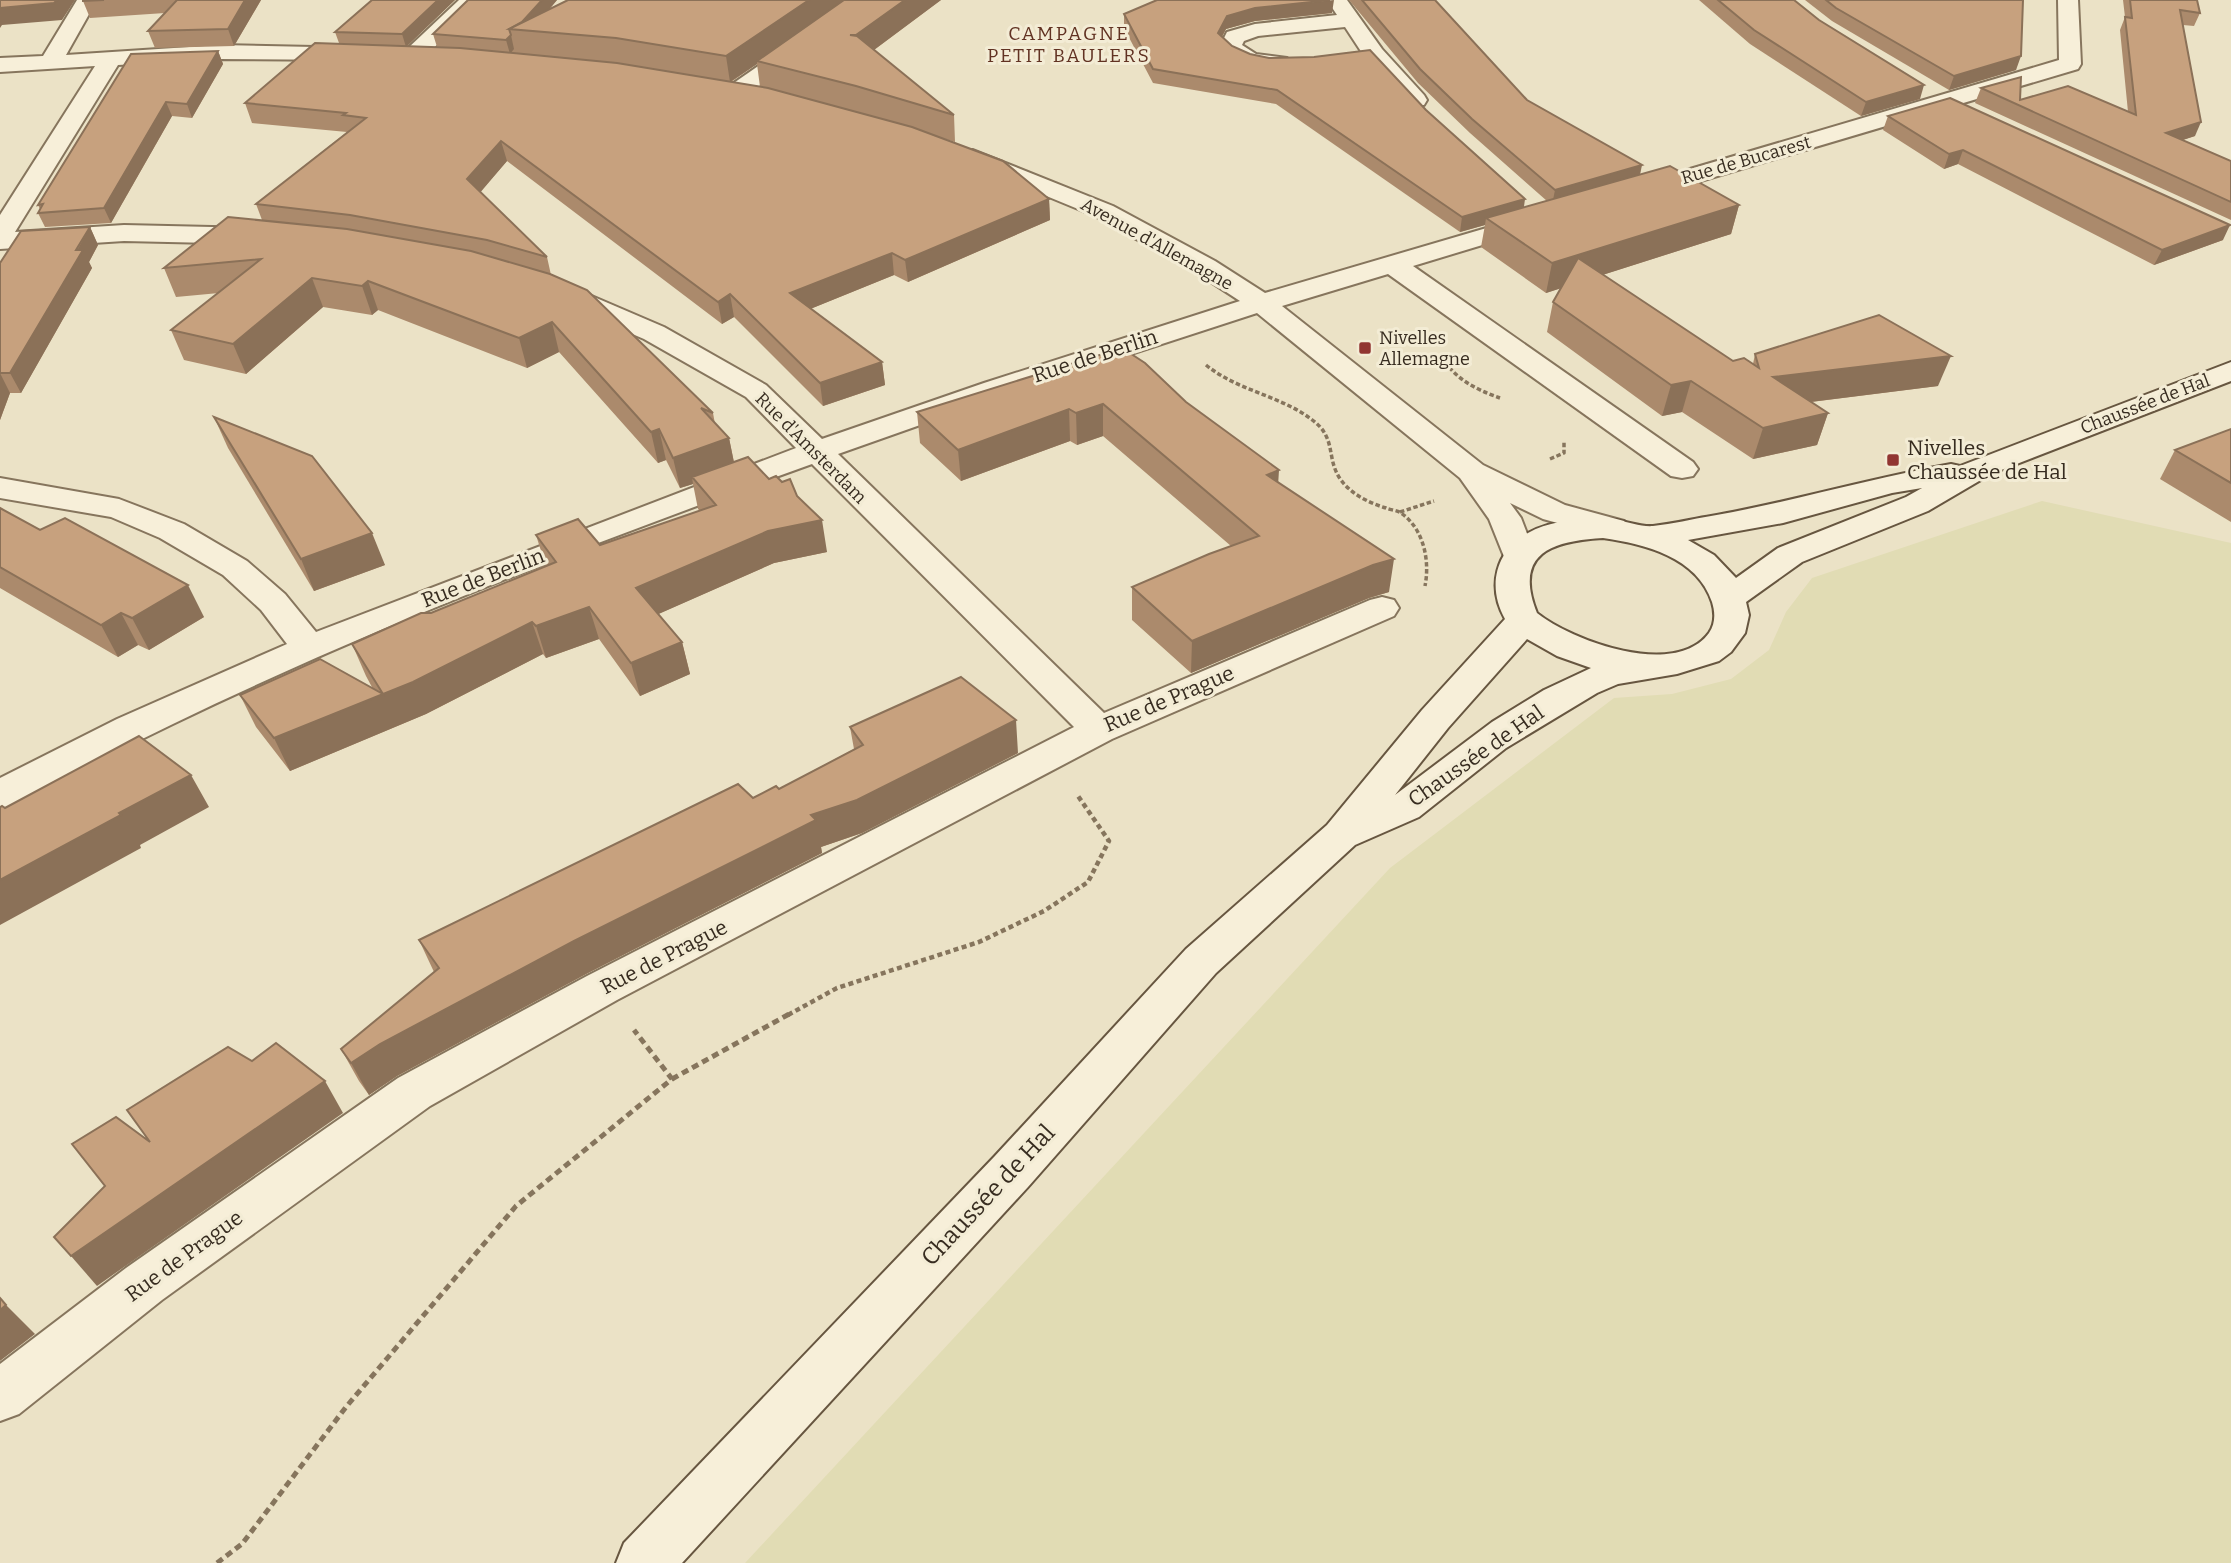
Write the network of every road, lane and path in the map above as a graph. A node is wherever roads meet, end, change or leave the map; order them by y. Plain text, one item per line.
1 (87, 0) edge
2 (471, 0) edge
3 (867, 0) edge
4 (1337, 0) edge
5 (2068, 0) edge
6 (1350, 20) junction
7 (415, 54) junction
8 (1374, 54) junction
9 (442, 56) edge
10 (112, 57) junction
11 (1347, 57) edge
12 (51, 61) junction
13 (1306, 61) edge
14 (0, 65) edge
15 (1917, 86) edge
16 (709, 87) edge
17 (736, 92) junction
18 (760, 97) edge
19 (1949, 101) junction
20 (1428, 112) edge
21 (1974, 113) edge
22 (946, 147) edge
23 (1614, 199) edge
24 (1527, 201) edge
25 (0, 235) edge
26 (291, 240) edge
27 (0, 241) edge
28 (1392, 264) junction
29 (532, 285) edge
30 (1261, 303) junction
31 (1176, 330) junction
32 (2231, 371) edge
33 (815, 452) junction
34 (1980, 467) junction
35 (1682, 469) dead end
36 (1472, 472) junction
37 (0, 488) edge
38 (1612, 528) junction
39 (1652, 536) junction
40 (1519, 557) junction
41 (1731, 597) junction
42 (1382, 608) joint
43 (1523, 621) junction
44 (308, 646) junction
45 (1652, 666) junction
46 (1098, 730) junction
47 (1050, 757) junction
48 (0, 795) edge
49 (1340, 835) junction
50 (603, 988) junction
51 (672, 1079) junction
52 (0, 1396) edge
53 (217, 1563) edge
54 (644, 1563) edge

1 - 12 street
2 - 7 street
3 - 17 street
4 - 6 street
5 - 19 street, Rue de Bucarest
6 - 8 street
6 - 13 street
7 - 9 street
7 - 10 street
8 - 11 street
8 - 20 street
10 - 12 street
10 - 25 street
12 - 14 street
15 - 19 street
16 - 17 street
17 - 18 street
19 - 21 street
19 - 23 street, Rue de Bucarest
22 - 30 street, Avenue d'Allemagne
24 - 28 street
26 - 27 street
28 - 30 street
28 - 35 street
29 - 33 street, Rue d'Amsterdam
30 - 31 street, Rue de Berlin
30 - 36 street, Avenue d'Allemagne
31 - 33 street, Rue de Berlin
31 - 42 path
32 - 34 street, Chaussée de Hal
33 - 44 street, Rue de Berlin
33 - 46 street, Rue d'Amsterdam
34 - 39 street, Chaussée de Hal
34 - 41 street, Chaussée de Hal
36 - 38 street, Avenue d'Allemagne
36 - 40 street, Avenue d'Allemagne
37 - 44 street
38 - 39 street, Chaussée de Hal
38 - 40 street, Chaussée de Hal
39 - 41 street, Chaussée de Hal
40 - 43 street
41 - 45 street, Chaussée de Hal
42 - 46 street, Rue de Prague
43 - 45 street, Chaussée de Hal
43 - 49 street, Chaussée de Hal
44 - 48 street, Rue de Berlin
45 - 49 street, Chaussée de Hal
46 - 47 street, Rue de Prague
47 - 50 street, Rue de Prague
47 - 51 path
49 - 54 street, Chaussée de Hal
50 - 51 path
50 - 52 street, Rue de Prague
51 - 53 path

